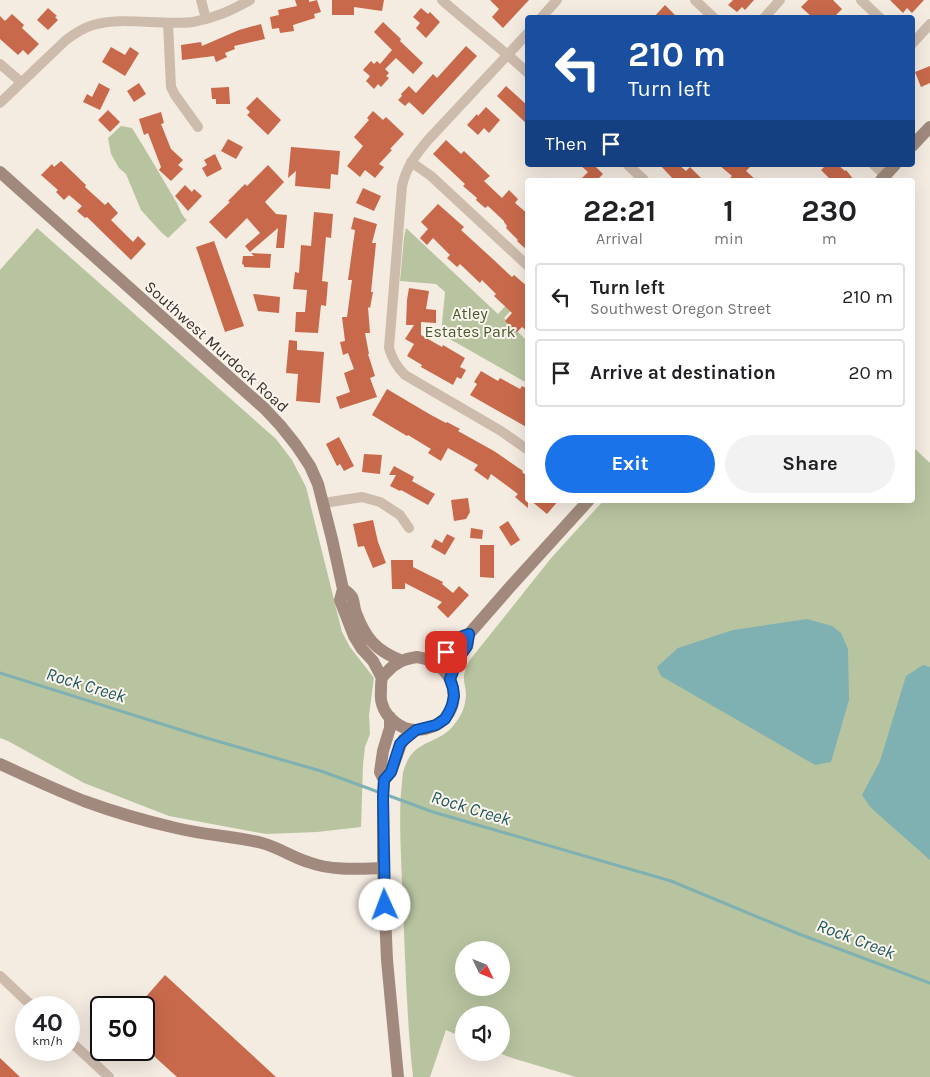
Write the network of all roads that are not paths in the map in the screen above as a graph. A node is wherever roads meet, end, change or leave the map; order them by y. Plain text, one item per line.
1 (201, 0) edge
2 (250, 0) edge
3 (442, 0) edge
4 (558, 0) edge
5 (695, 0) edge
6 (780, 0) edge
7 (861, 0) edge
8 (545, 15) edge
9 (711, 15) edge
10 (767, 15) edge
11 (877, 15) edge
12 (206, 19) junction
13 (168, 23) junction
14 (930, 24) edge
15 (525, 36) edge
16 (915, 41) edge
17 (508, 54) junction
18 (0, 64) edge
19 (525, 70) edge
20 (21, 82) junction
21 (0, 103) edge
22 (198, 126) dead end
23 (930, 127) edge
24 (915, 143) edge
25 (412, 162) junction
26 (630, 167) edge
27 (875, 167) edge
28 (893, 167) edge
29 (0, 172) edge
30 (642, 178) edge
31 (883, 178) edge
32 (525, 263) edge
33 (525, 448) edge
34 (586, 503) edge
35 (324, 504) junction
36 (409, 528) dead end
37 (343, 589) junction
38 (469, 634) junction
39 (400, 660) junction
40 (431, 661) junction
41 (382, 678) junction
42 (450, 679) junction
43 (390, 717) junction
44 (416, 730) junction
45 (0, 764) edge
46 (384, 780) junction
47 (384, 868) junction
48 (0, 976) edge
49 (21, 996) edge
50 (80, 1050) edge
51 (109, 1077) edge
52 (398, 1077) edge

1 - 12 street
2 - 12 street
3 - 17 street
4 - 8 street
5 - 9 street
6 - 10 street
7 - 11 street
12 - 13 street
13 - 20 street
13 - 22 street
14 - 16 street
15 - 17 street
17 - 19 street
17 - 25 street
18 - 20 street
20 - 21 street
23 - 24 main road
25 - 32 street
25 - 33 street
26 - 30 street
27 - 31 street
28 - 31 main road
29 - 35 main road, Southwest Murdock Road
34 - 38 main road
35 - 36 street
35 - 37 main road, Southwest Murdock Road
37 - 39 main road, Southwest Murdock Road
37 - 41 main road, Southwest Murdock Road
38 - 40 main road
38 - 42 main road
39 - 40 main road
39 - 41 main road
40 - 42 main road
41 - 43 main road
42 - 44 main road
43 - 44 main road
43 - 46 main road
44 - 46 main road
45 - 47 main road
46 - 47 main road
47 - 52 main road
48 - 49 street
50 - 51 street

